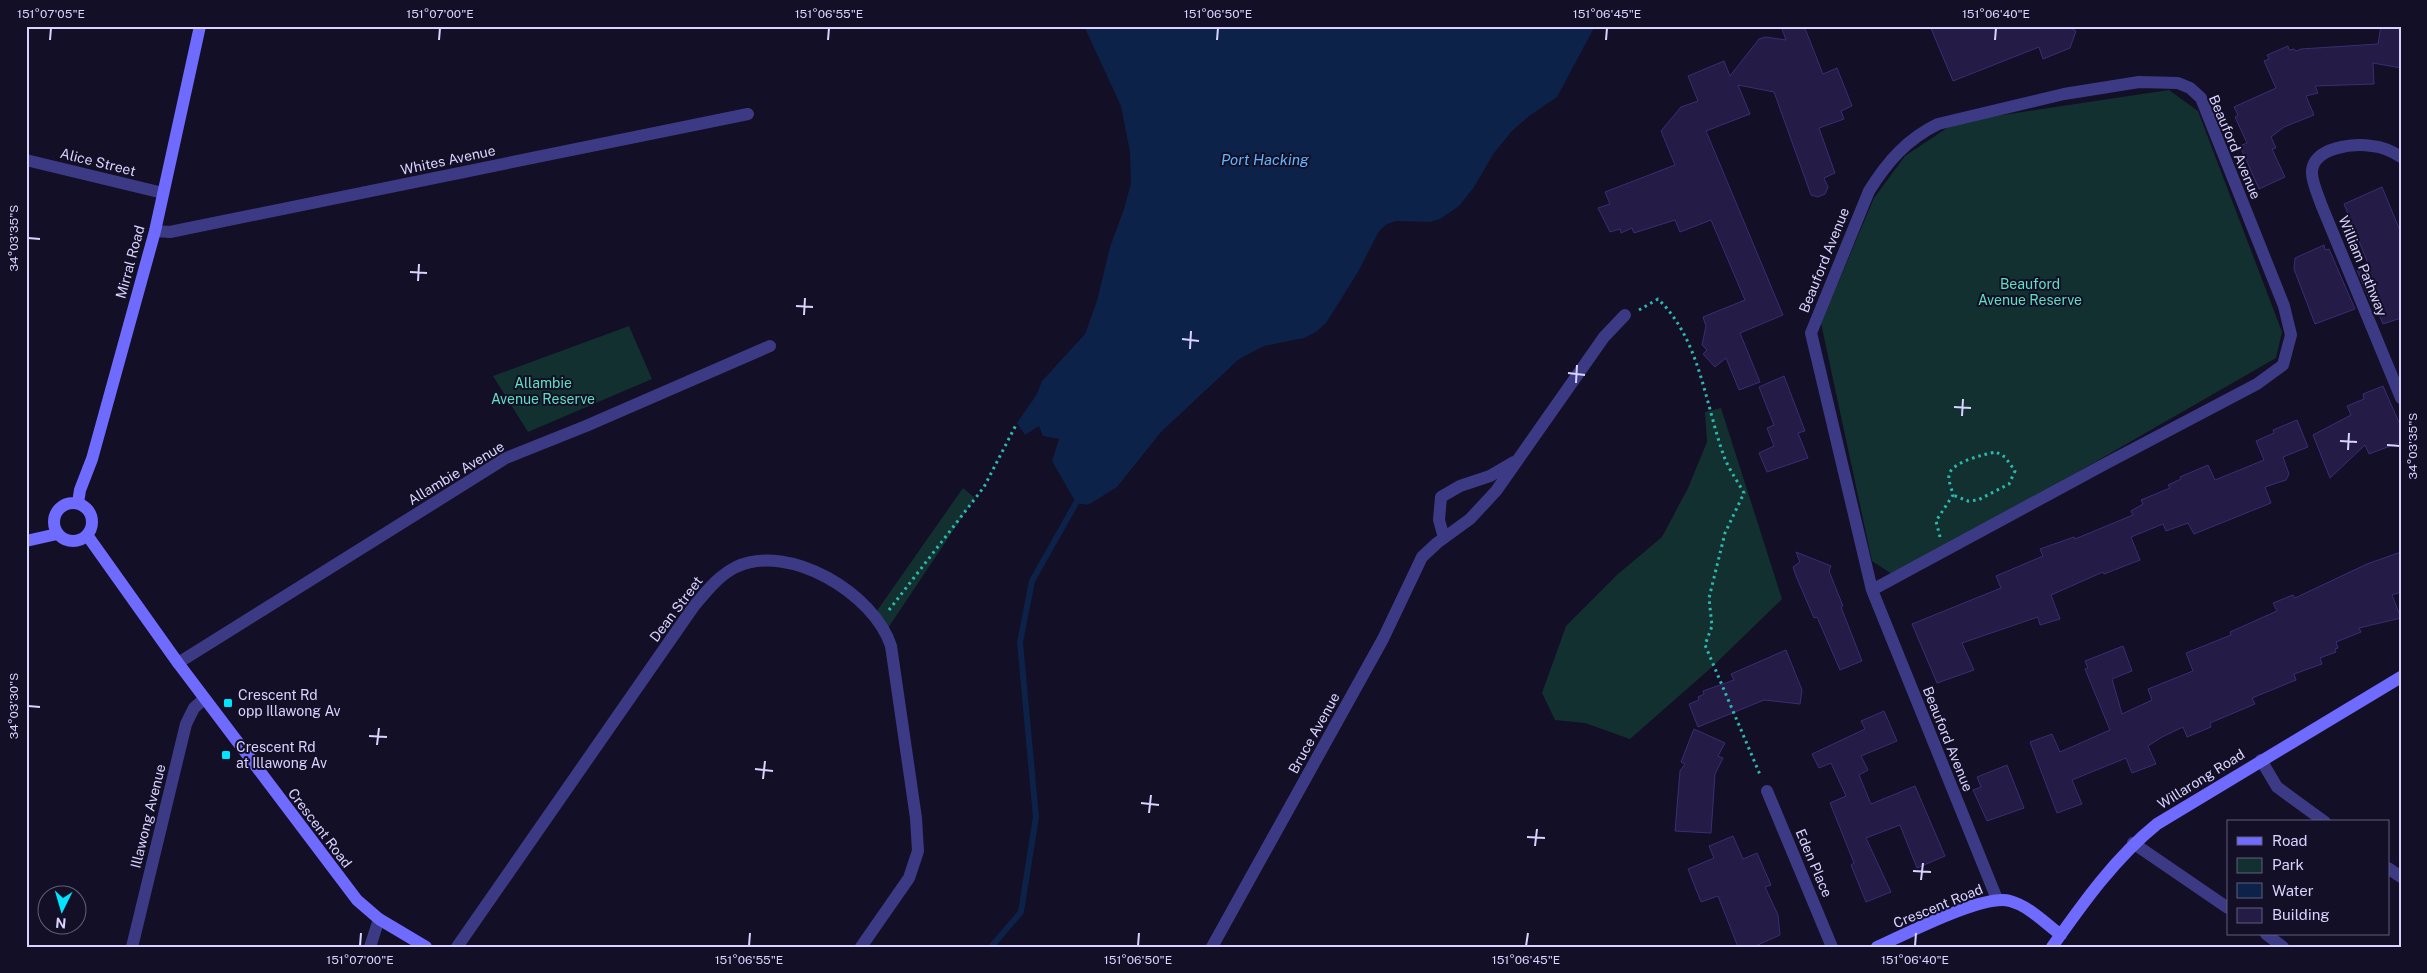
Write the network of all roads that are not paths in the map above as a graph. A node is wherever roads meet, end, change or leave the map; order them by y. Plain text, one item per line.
1 (200, 26) edge
2 (748, 114) dead end
3 (2401, 157) edge
4 (26, 160) edge
5 (163, 193) junction
6 (155, 231) junction
7 (1625, 315) road end
8 (770, 346) dead end
9 (2401, 398) edge
10 (1518, 459) junction
11 (78, 503) junction
12 (57, 534) junction
13 (87, 535) junction
14 (1444, 538) junction
15 (26, 541) edge
16 (1872, 590) junction
17 (178, 663) junction
18 (2401, 677) edge
19 (204, 699) junction
20 (2261, 760) junction
21 (1767, 791) road end
22 (2322, 820) edge
23 (2133, 843) junction
24 (2390, 869) edge
25 (2401, 877) edge
26 (1996, 899) junction
27 (2227, 907) edge
28 (379, 919) junction
29 (2061, 934) junction
30 (2269, 936) edge
31 (132, 947) edge
32 (370, 947) edge
33 (426, 947) edge
34 (457, 947) edge
35 (861, 947) edge
36 (1212, 947) edge
37 (1832, 947) edge
38 (1877, 947) edge
39 (2052, 947) edge
40 (2283, 947) edge

1 - 5 street, Mirral Road
2 - 6 street, Whites Avenue
3 - 9 street, William Pathway
4 - 5 street, Alice Street
5 - 6 street, Mirral Road
6 - 11 street, Mirral Road
7 - 10 street, Bruce Avenue
8 - 17 street, Allambie Avenue
10 - 14 street, Bruce Avenue
10 - 14 street, Bruce Avenue
11 - 12 street
11 - 13 street
12 - 13 street
12 - 15 street
13 - 17 street, Crescent Road
14 - 36 street, Bruce Avenue
16 - 16 street, Beauford Avenue
16 - 26 street, Beauford Avenue
17 - 19 street, Crescent Road
18 - 20 street, Willarong Road
19 - 28 street, Crescent Road
19 - 31 street, Illawong Avenue
20 - 22 street
20 - 23 street, Willarong Road
21 - 37 street, Eden Place
23 - 27 street
23 - 29 street, Willarong Road
24 - 25 street
26 - 29 street, Crescent Road
26 - 38 street, Crescent Road
28 - 32 street
28 - 33 street, Crescent Road
29 - 39 street, Willarong Road
30 - 40 street
34 - 35 street, Dean Street

